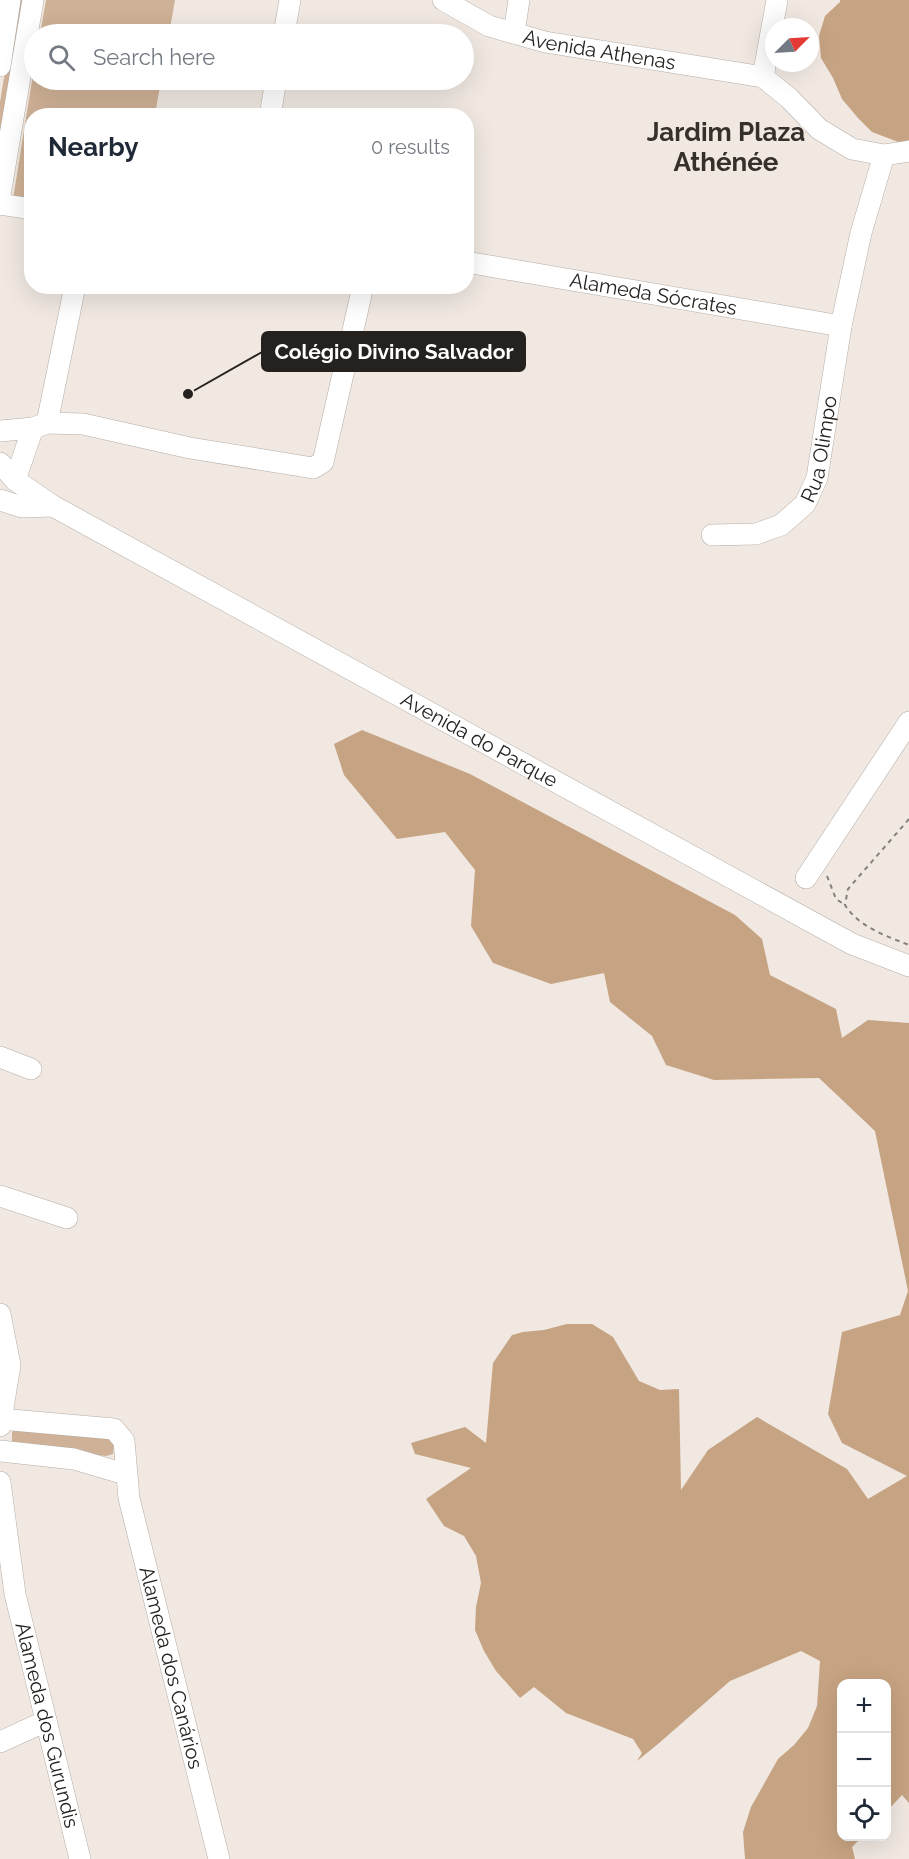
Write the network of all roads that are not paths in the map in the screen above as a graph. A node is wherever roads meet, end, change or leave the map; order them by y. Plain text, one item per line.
1 (10, 0) edge
2 (33, 0) edge
3 (290, 0) edge
4 (443, 0) edge
5 (519, 0) edge
6 (777, 0) edge
7 (29, 24) edge
8 (286, 24) edge
9 (514, 33) junction
10 (24, 53) edge
11 (0, 66) edge
12 (763, 77) junction
13 (274, 90) edge
14 (271, 108) edge
15 (909, 151) edge
16 (884, 155) junction
17 (0, 195) edge
18 (0, 204) edge
19 (24, 208) edge
20 (474, 263) edge
21 (73, 294) edge
22 (361, 294) edge
23 (841, 326) junction
24 (40, 426) junction
25 (0, 431) edge
26 (0, 463) edge
27 (15, 480) junction
28 (0, 500) edge
29 (53, 506) junction
30 (712, 535) dead end
31 (909, 722) edge
32 (806, 879) dead end
33 (909, 966) edge
34 (0, 1057) edge
35 (31, 1069) dead end
36 (0, 1196) edge
37 (67, 1218) dead end
38 (0, 1314) edge
39 (0, 1422) edge
40 (0, 1452) edge
41 (125, 1474) junction
42 (0, 1482) edge
43 (8, 1597) edge
44 (46, 1721) junction
45 (0, 1742) edge
46 (80, 1859) edge
47 (219, 1859) edge

1 - 11 street
2 - 7 street
3 - 8 street
4 - 9 street, Avenida Athenas
5 - 9 street
6 - 12 street
9 - 12 street, Avenida Athenas
10 - 17 street
12 - 16 street
13 - 14 street
15 - 16 street
16 - 23 street, Rua Olimpo
18 - 19 street
20 - 23 street, Alameda Sócrates
21 - 24 street
22 - 24 street
23 - 30 street, Rua Olimpo
24 - 25 street
24 - 27 street
26 - 27 street, Avenida do Parque
27 - 29 street, Avenida do Parque
28 - 29 street
29 - 33 street, Avenida do Parque
31 - 32 street
34 - 35 street
36 - 37 street
38 - 39 street
39 - 41 street, Alameda dos Canários
40 - 41 street
41 - 47 street, Alameda dos Canários
42 - 43 street, Alameda dos Gurundis
43 - 44 street, Alameda dos Gurundis
44 - 45 street
44 - 46 street, Alameda dos Gurundis

